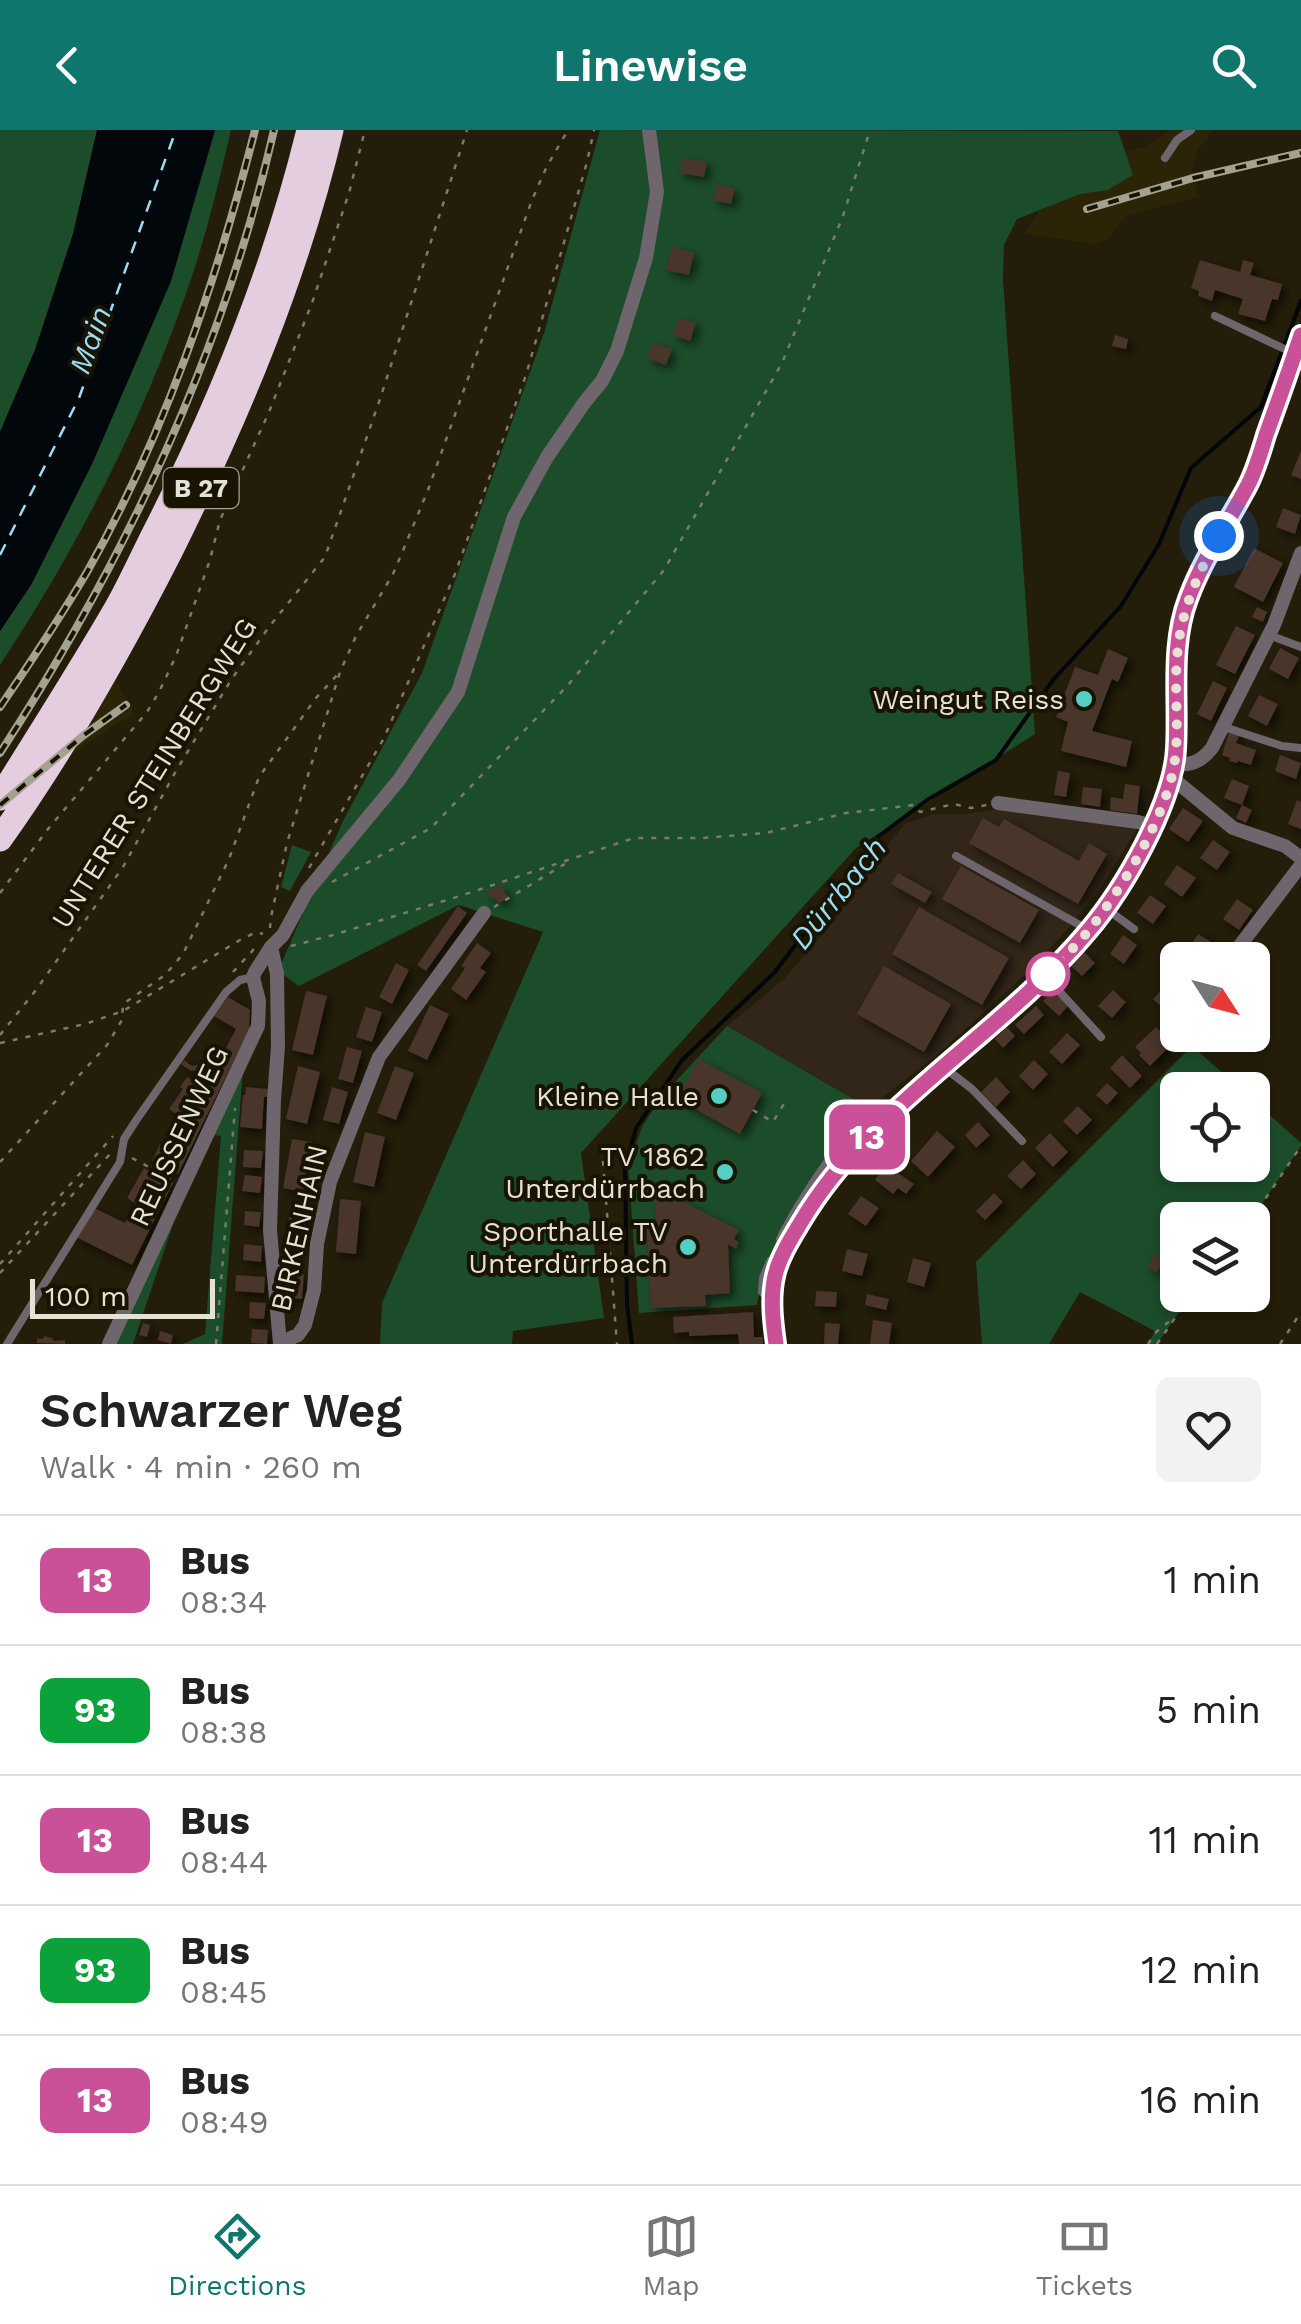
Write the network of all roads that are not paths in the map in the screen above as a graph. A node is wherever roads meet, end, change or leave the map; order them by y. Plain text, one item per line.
1 (309, 130) edge
2 (331, 130) edge
3 (1192, 130) edge
4 (648, 131) edge
5 (1164, 158) dead end
6 (1215, 316) dead end
7 (1293, 353) edge
8 (1301, 553) edge
9 (1269, 634) junction
10 (1301, 647) edge
11 (1221, 726) junction
12 (1301, 748) edge
13 (1173, 772) junction
14 (0, 798) edge
15 (998, 803) road end
16 (1153, 826) junction
17 (0, 839) edge
18 (1293, 848) edge
19 (956, 856) dead end
20 (1301, 862) edge
21 (1104, 908) junction
22 (484, 913) road end
23 (1089, 930) junction
24 (1134, 930) dead end
25 (270, 936) junction
26 (1242, 942) edge
27 (252, 976) junction
28 (1046, 976) junction
29 (1101, 1037) dead end
30 (942, 1066) junction
31 (1022, 1141) dead end
32 (6, 1344) edge
33 (109, 1344) edge
34 (280, 1344) edge
35 (776, 1344) edge

1 - 14 highway, B 27
2 - 17 highway, B 27
3 - 5 lane
4 - 25 street
6 - 7 lane
7 - 13 street
8 - 9 street
9 - 10 lane
9 - 11 street
11 - 12 lane
11 - 13 street
13 - 16 street
13 - 18 street
15 - 16 street
16 - 21 street
18 - 20 street
19 - 23 lane
20 - 26 street
21 - 23 street
21 - 24 lane
22 - 34 street, BIRKENHAIN
23 - 28 street
25 - 27 street
25 - 34 street
27 - 32 lane
27 - 33 street, REUSSENWEG
28 - 29 lane
28 - 30 street
30 - 31 lane
30 - 35 street

